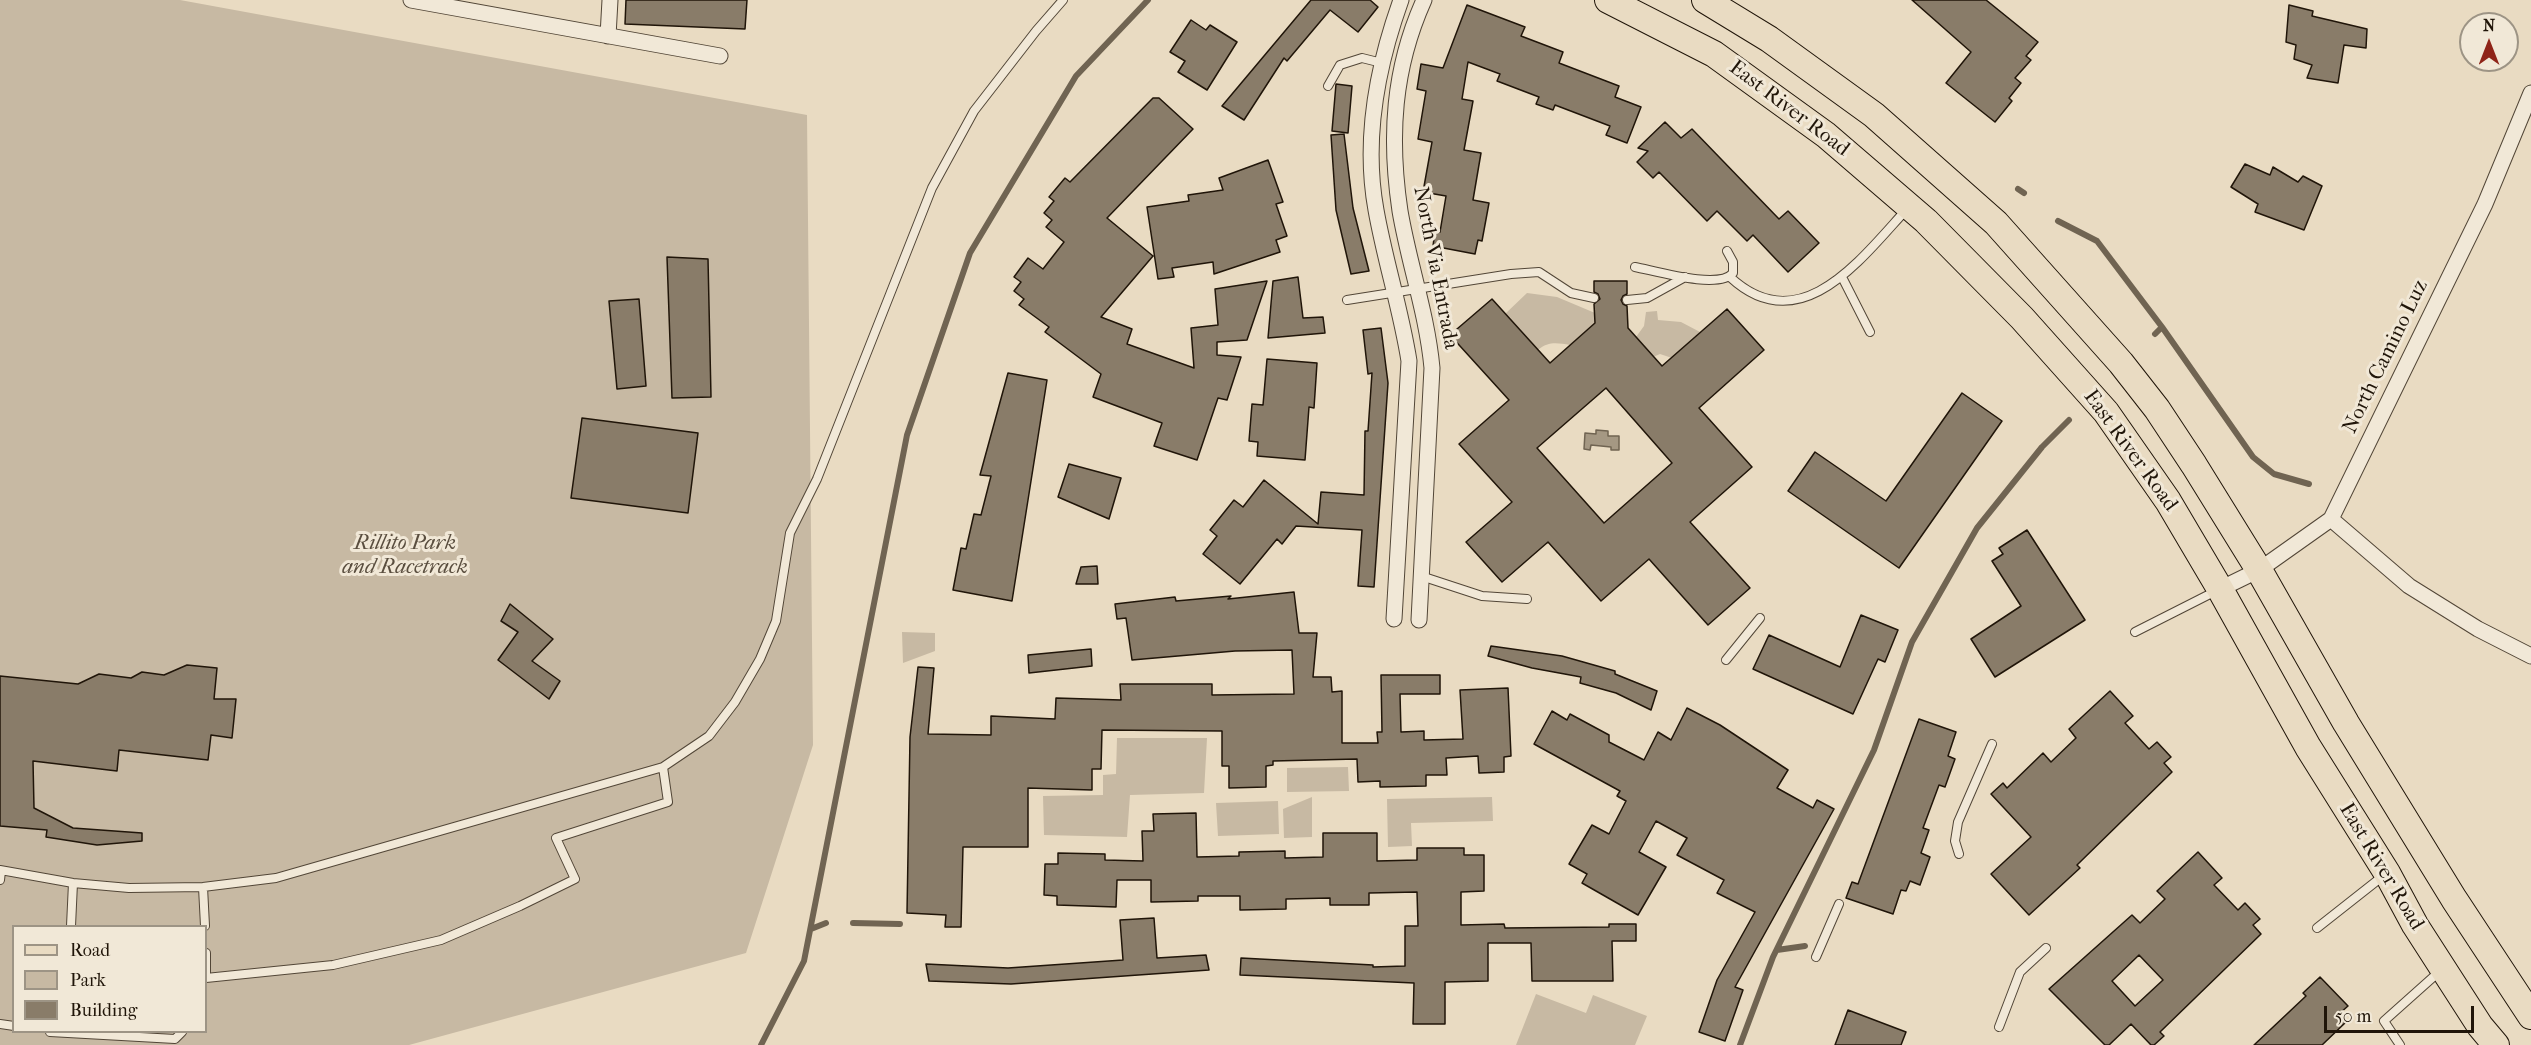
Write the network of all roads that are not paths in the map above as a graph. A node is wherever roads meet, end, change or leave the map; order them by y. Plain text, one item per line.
1 (411, 0) edge
2 (610, 0) edge
3 (1063, 0) edge
4 (1401, 0) edge
5 (1424, 0) edge
6 (1608, 0) edge
7 (1705, 0) edge
8 (608, 36) junction
9 (720, 56) dead end
10 (1382, 63) junction
11 (1329, 86) dead end
12 (2531, 93) edge
13 (1910, 206) junction
14 (1727, 251) dead end
15 (1635, 267) dead end
16 (1685, 277) junction
17 (1730, 277) junction
18 (1842, 277) junction
19 (1419, 288) junction
20 (1393, 292) junction
21 (1594, 298) dead end
22 (1347, 300) dead end
23 (1627, 300) dead end
24 (1870, 332) dead end
25 (2331, 519) junction
26 (2259, 570) junction
27 (1421, 576) junction
28 (2220, 589) junction
29 (1527, 599) dead end
30 (1760, 618) dead end
31 (1394, 619) dead end
32 (1419, 620) dead end
33 (2134, 632) dead end
34 (2531, 656) edge
35 (1726, 660) dead end
36 (1992, 744) dead end
37 (663, 767) junction
38 (1959, 854) dead end
39 (0, 871) edge
40 (2387, 873) junction
41 (0, 880) edge
42 (73, 883) junction
43 (203, 887) junction
44 (1839, 904) dead end
45 (71, 925) edge
46 (205, 925) edge
47 (2317, 928) dead end
48 (2046, 948) dead end
49 (1816, 957) dead end
50 (2444, 968) junction
51 (207, 978) edge
52 (2531, 1016) edge
53 (1999, 1027) dead end
54 (68, 1033) edge
55 (181, 1033) edge
56 (2400, 1045) edge
57 (2496, 1045) edge

1 - 8 street
2 - 8 street
3 - 37 lane
4 - 10 street, North Via Entrada
5 - 19 street, North Via Entrada
6 - 13 main road, East River Road
7 - 26 main road, East River Road
8 - 9 street
10 - 11 lane
10 - 20 street, North Via Entrada
12 - 25 street, North Camino Luz
13 - 18 lane
13 - 28 main road, East River Road
14 - 17 lane
15 - 16 lane
16 - 17 lane
16 - 23 lane
17 - 18 lane
18 - 24 lane
19 - 20 lane
19 - 21 lane
19 - 27 street, North Via Entrada
20 - 22 lane
20 - 31 street, North Via Entrada
25 - 26 street, North Camino Luz
25 - 34 street
26 - 28 street, North Camino Luz
26 - 52 main road, East River Road
27 - 29 lane
27 - 32 street, North Via Entrada
28 - 33 lane
28 - 40 main road, East River Road
30 - 35 lane
36 - 38 lane
37 - 43 lane
37 - 51 lane
39 - 41 lane
39 - 42 lane
40 - 47 lane
40 - 50 main road, East River Road
42 - 43 lane
42 - 45 lane
43 - 46 lane
44 - 49 lane
48 - 53 lane
50 - 56 lane
50 - 57 main road, East River Road
54 - 55 lane

